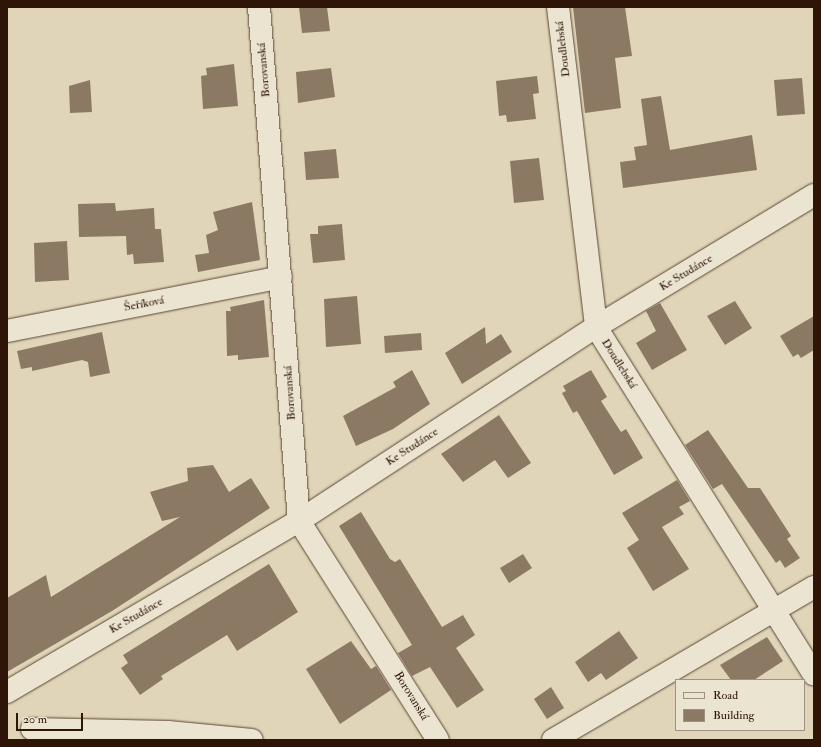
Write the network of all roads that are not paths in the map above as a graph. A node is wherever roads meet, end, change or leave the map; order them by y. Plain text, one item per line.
1 (258, 7) edge
2 (558, 7) edge
3 (814, 195) edge
4 (281, 277) junction
5 (596, 327) junction
6 (7, 331) edge
7 (299, 521) junction
8 (814, 588) edge
9 (773, 611) junction
10 (814, 674) edge
11 (7, 692) edge
12 (32, 729) dead end
13 (252, 740) edge
14 (438, 740) edge
15 (553, 740) edge

1 - 4 street, Borovanská
2 - 5 street, Doudlebská
3 - 5 street, Ke Studánce
4 - 6 street, Šeříková
4 - 7 street, Borovanská
5 - 7 street, Ke Studánce
5 - 9 street, Doudlebská
7 - 11 street, Ke Studánce
7 - 14 street, Borovanská
8 - 9 street
9 - 10 street, Doudlebská
9 - 15 street
12 - 13 street

